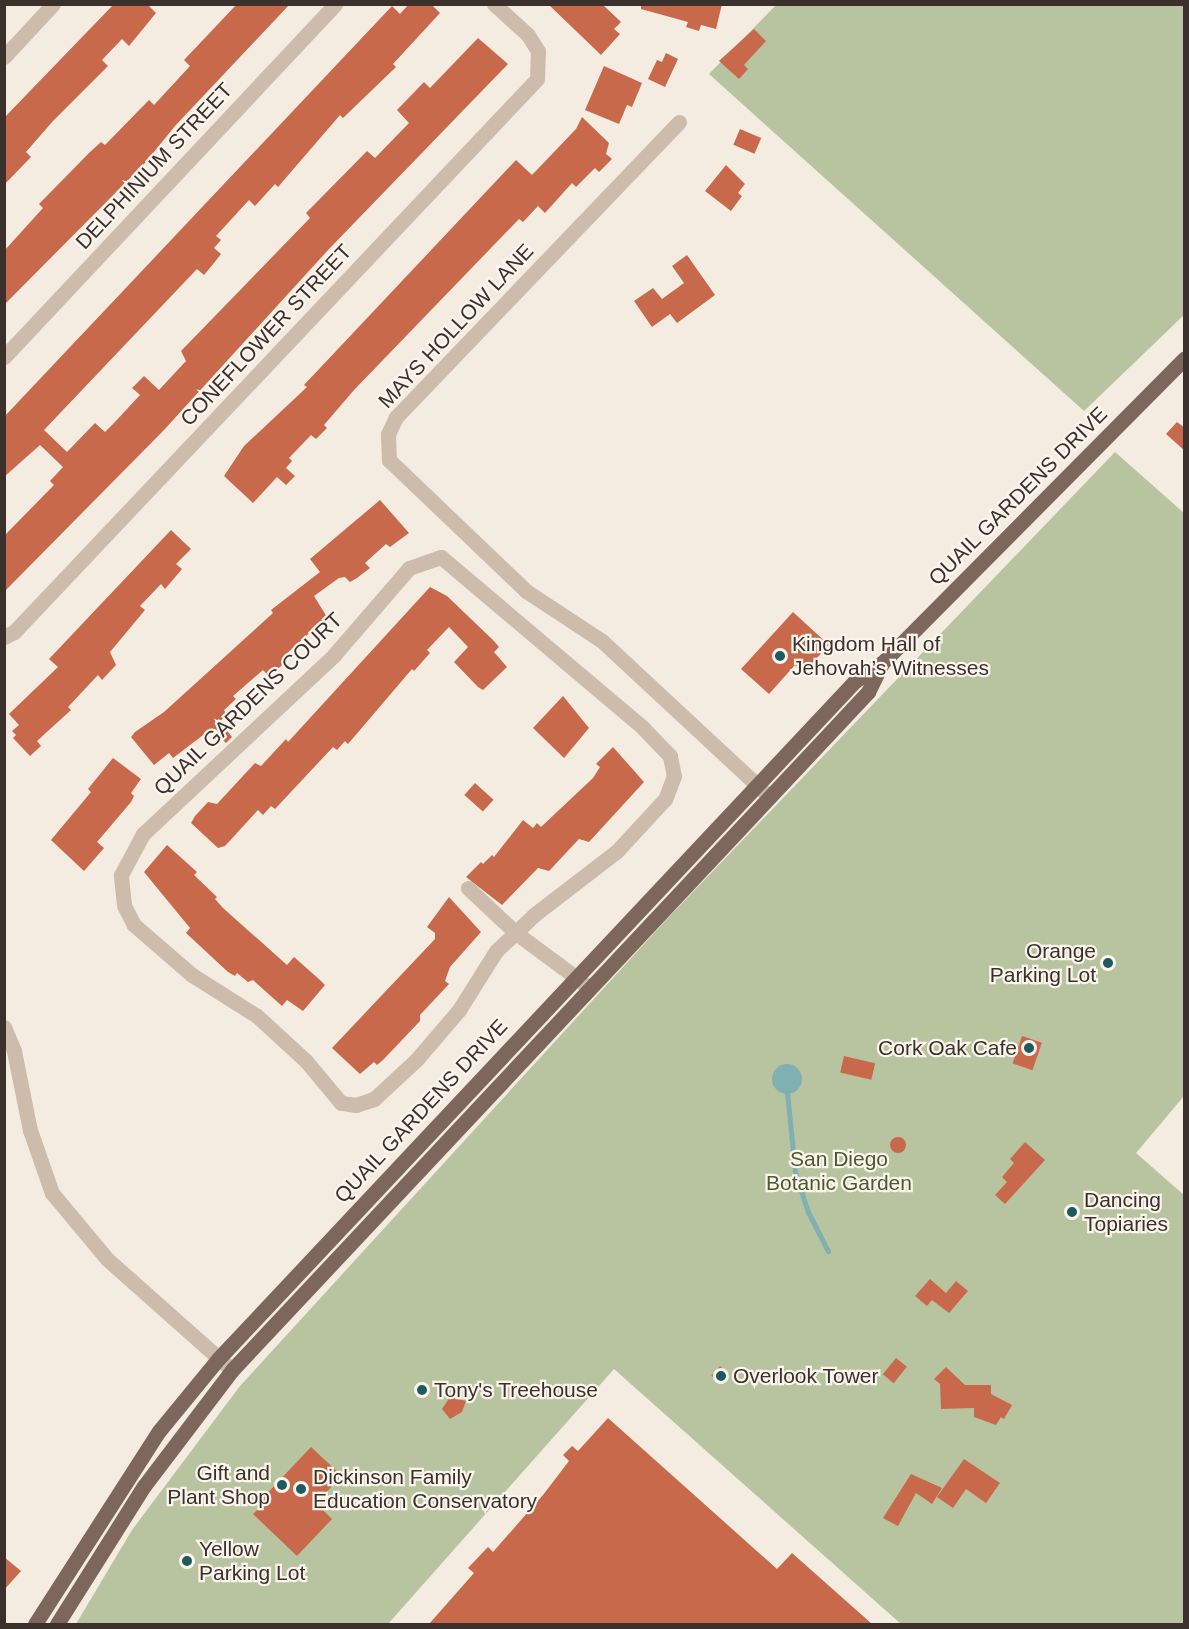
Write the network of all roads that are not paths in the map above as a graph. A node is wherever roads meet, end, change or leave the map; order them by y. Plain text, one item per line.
1 (54, 4) edge
2 (335, 4) edge
3 (494, 4) edge
4 (4, 57) edge
5 (679, 122) dead end
6 (4, 357) edge
7 (1185, 359) edge
8 (4, 637) edge
9 (882, 663) junction
10 (757, 785) junction
11 (770, 797) junction
12 (468, 888) dead end
13 (516, 933) junction
14 (576, 976) junction
15 (590, 988) junction
16 (4, 1027) edge
17 (219, 1358) junction
18 (232, 1370) junction
19 (35, 1624) edge
20 (57, 1624) edge

1 - 4 street
2 - 6 street, DELPHINIUM STREET
3 - 8 street, CONEFLOWER STREET
5 - 10 street, MAYS HOLLOW LANE
7 - 9 main road, QUAIL GARDENS DRIVE
9 - 10 main road, QUAIL GARDENS DRIVE
9 - 11 main road, QUAIL GARDENS DRIVE
10 - 11 street, MAYS HOLLOW LANE
10 - 14 main road, QUAIL GARDENS DRIVE
11 - 15 main road, QUAIL GARDENS DRIVE
12 - 13 street
13 - 13 street, QUAIL GARDENS COURT
13 - 14 street
14 - 15 street
14 - 17 main road, QUAIL GARDENS DRIVE
15 - 18 main road, QUAIL GARDENS DRIVE
16 - 17 street
17 - 18 street
17 - 19 main road, QUAIL GARDENS DRIVE
18 - 20 main road, QUAIL GARDENS DRIVE

